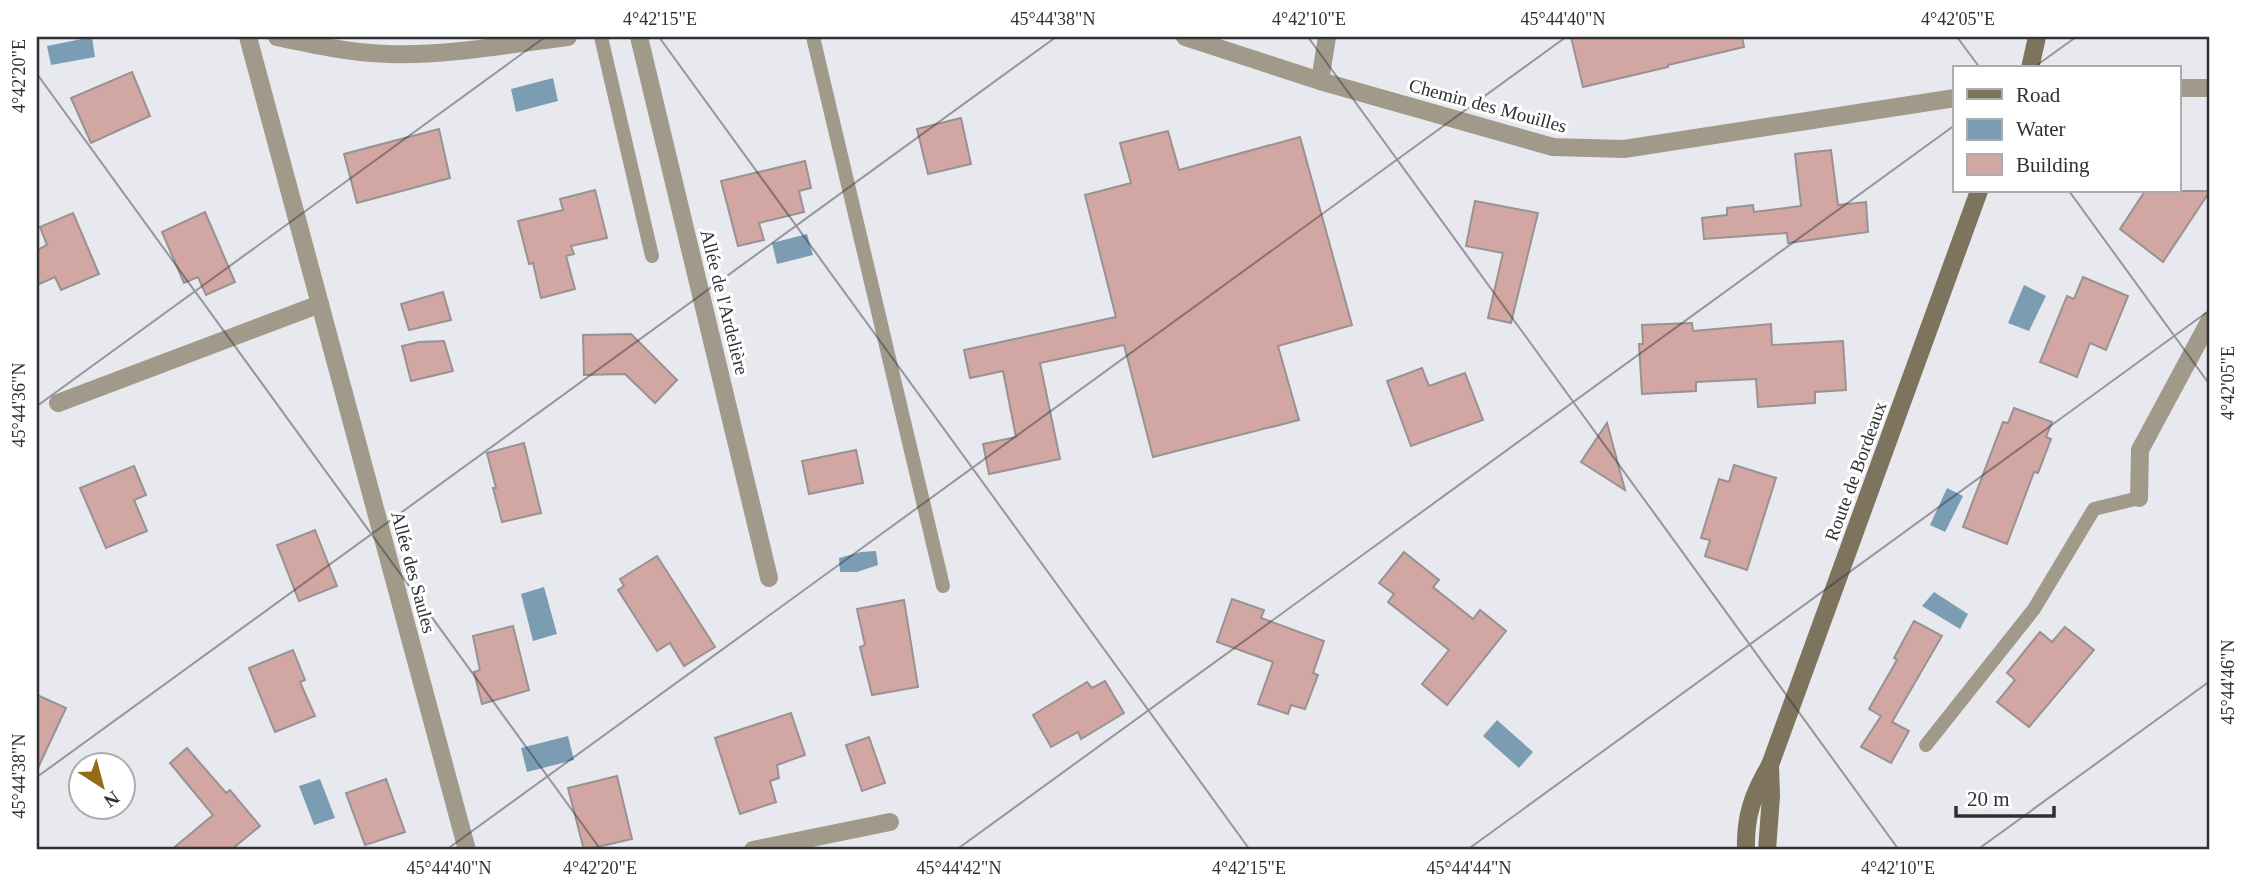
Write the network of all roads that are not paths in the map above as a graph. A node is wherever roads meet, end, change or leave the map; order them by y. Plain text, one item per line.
1 (248, 37) edge
2 (276, 37) edge
3 (568, 37) edge
4 (601, 37) edge
5 (639, 37) edge
6 (813, 37) edge
7 (1185, 37) edge
8 (1327, 37) edge
9 (2037, 37) edge
10 (2030, 66) edge
11 (1321, 81) junction
12 (2180, 88) edge
13 (2210, 88) edge
14 (1953, 98) edge
15 (1979, 192) edge
16 (652, 256) dead end
17 (320, 304) junction
18 (2210, 320) edge
19 (58, 404) dead end
20 (2139, 498) joint
21 (769, 578) dead end
22 (943, 586) dead end
23 (1926, 745) dead end
24 (1770, 765) junction
25 (890, 822) dead end
26 (467, 850) edge
27 (753, 850) edge
28 (1746, 850) edge
29 (1767, 850) edge

1 - 17 street, Allée des Saules
2 - 3 street
4 - 16 lane
5 - 21 street, Allée de l'Ardelière
6 - 22 lane
7 - 11 street, Chemin des Mouilles
8 - 11 street
9 - 10 main road
11 - 14 street, Chemin des Mouilles
12 - 13 street
15 - 24 main road, Route de Bordeaux
17 - 19 street
17 - 26 street, Allée des Saules
18 - 20 street
20 - 23 lane
24 - 28 main road, Route de Bordeaux
24 - 29 main road, Route de Bordeaux
25 - 27 street

